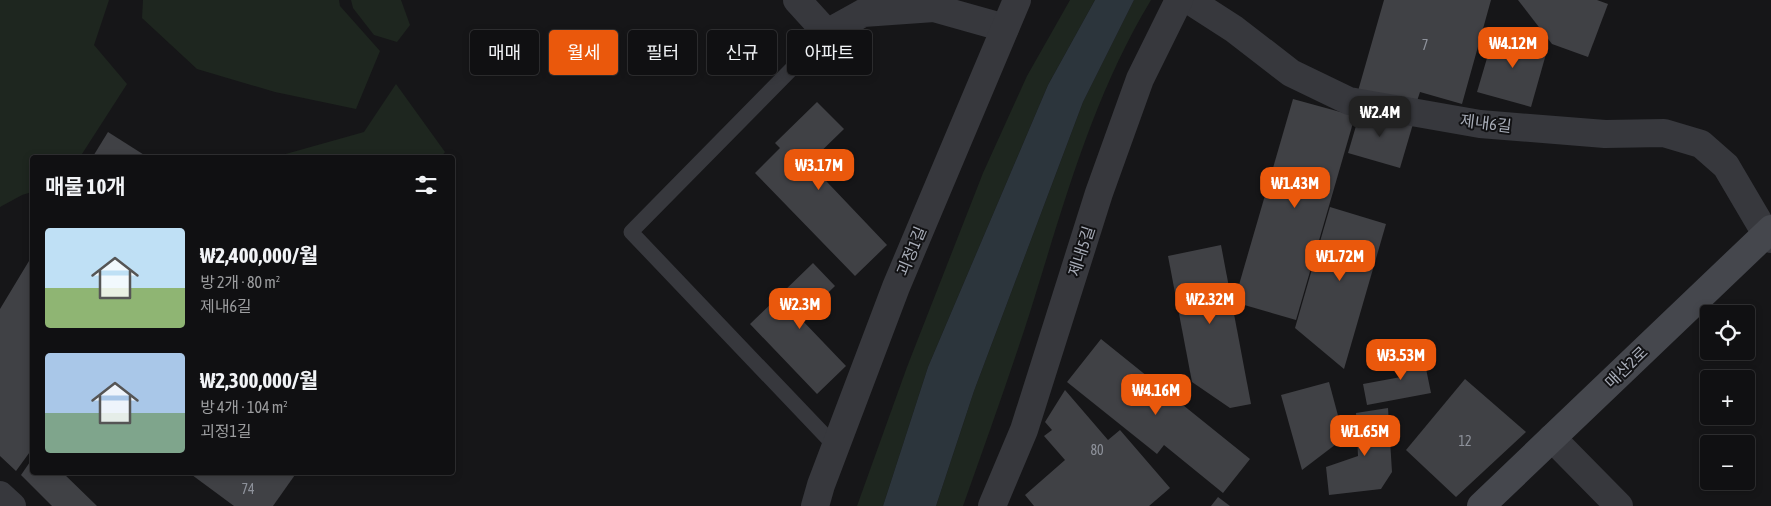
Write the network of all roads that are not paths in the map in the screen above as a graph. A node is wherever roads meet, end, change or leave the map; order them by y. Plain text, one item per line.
1 (797, 0) edge
2 (1017, 0) edge
3 (1179, 0) edge
4 (1189, 0) edge
5 (1005, 28) junction
6 (824, 30) edge
7 (832, 30) edge
8 (787, 74) edge
9 (1769, 234) edge
10 (1552, 438) junction
11 (835, 446) junction
12 (0, 494) edge
13 (12, 506) edge
14 (815, 506) edge
15 (992, 506) edge
16 (1482, 506) edge
17 (1619, 506) edge

1 - 6 street
2 - 5 street, 괴정1길
3 - 15 street, 제내5길
4 - 9 street, 제내6길
5 - 7 street
5 - 11 street, 괴정1길
8 - 11 lane
9 - 10 street, 매산2로
10 - 16 street, 매산2로
10 - 17 street
11 - 14 street, 괴정1길
12 - 13 street

